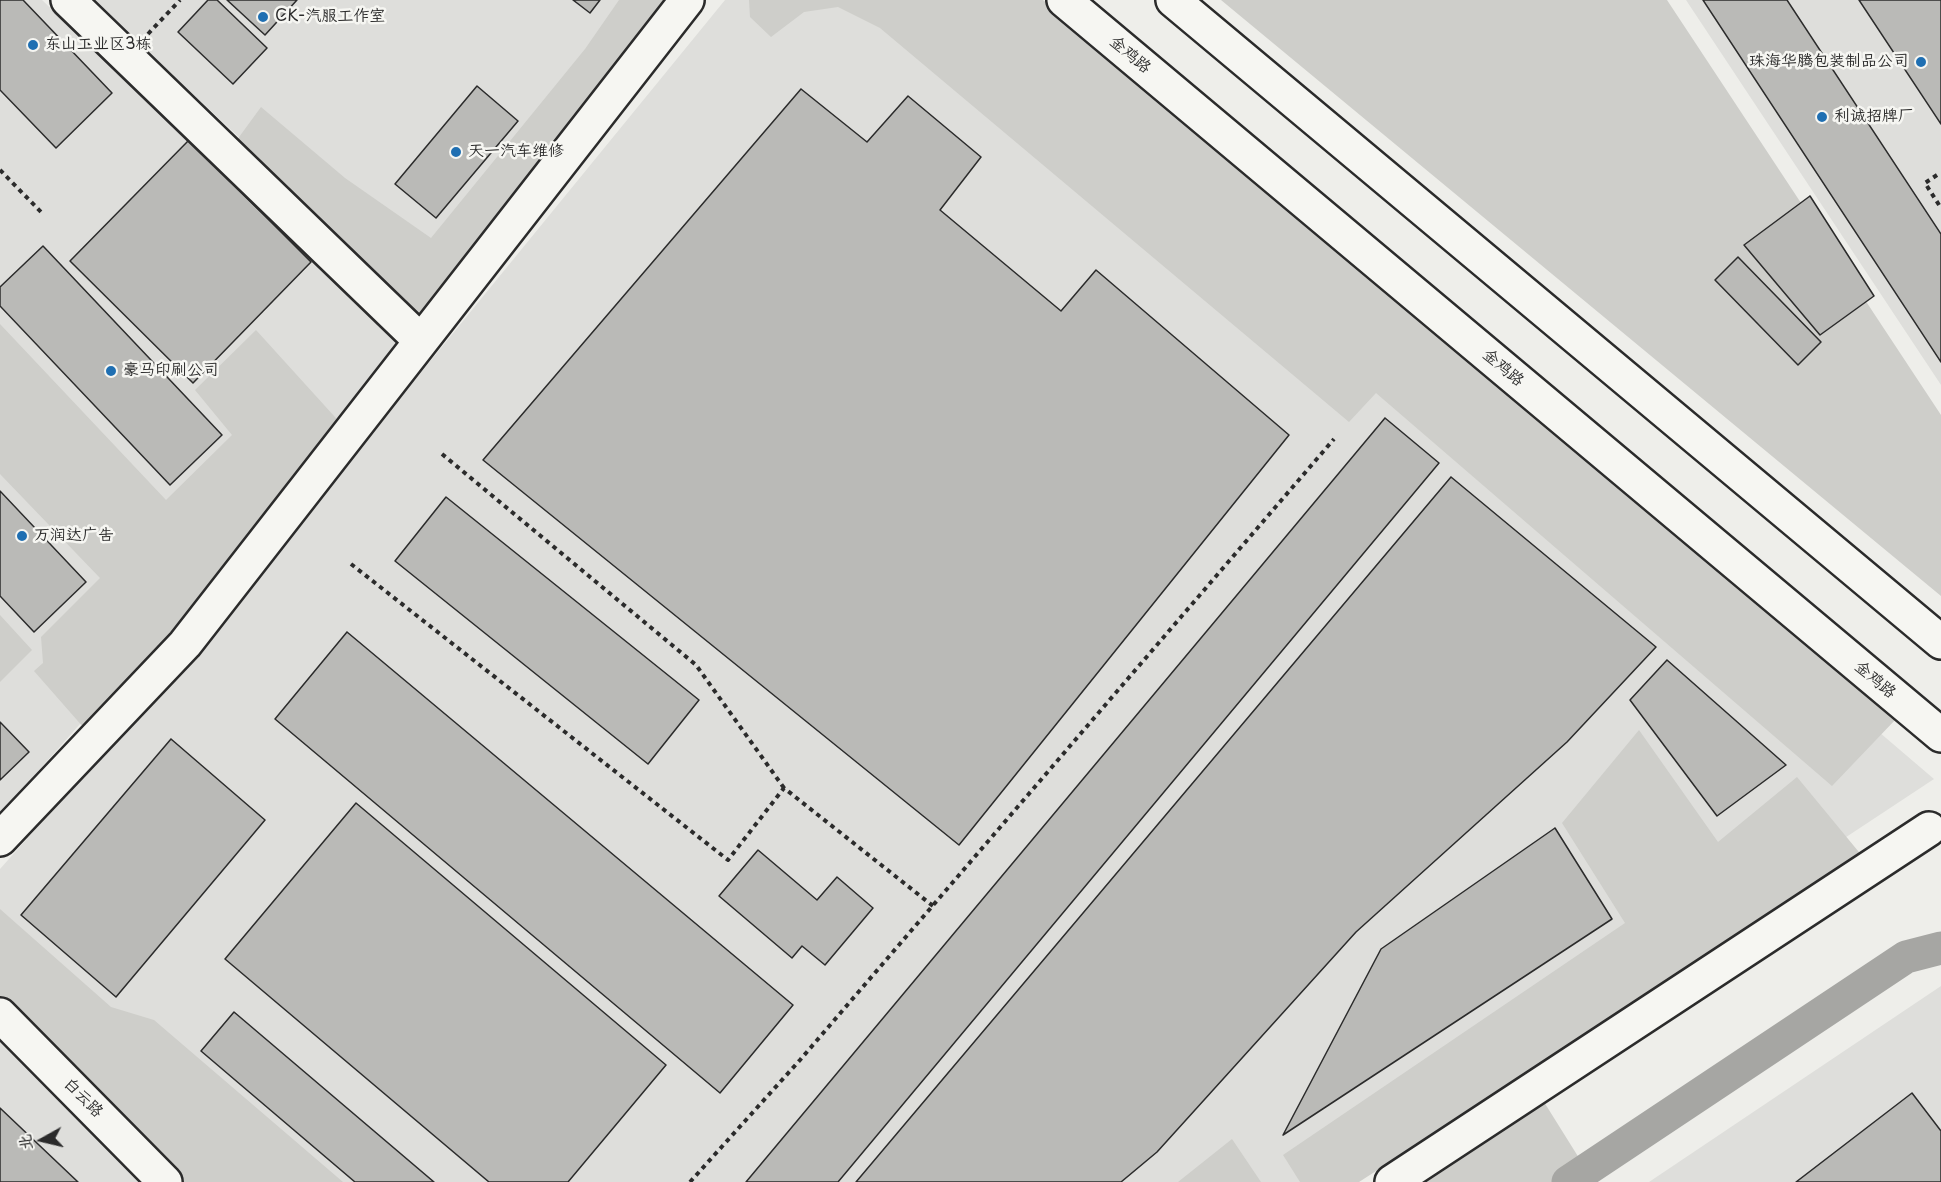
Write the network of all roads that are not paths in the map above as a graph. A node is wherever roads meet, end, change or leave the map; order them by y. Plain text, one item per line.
1 (68, 0) edge
2 (687, 0) edge
3 (1064, 0) edge
4 (1173, 0) edge
5 (421, 341) junction
6 (1941, 642) edge
7 (1941, 735) edge
8 (1937, 820) edge
9 (0, 839) edge
10 (0, 1015) edge
11 (165, 1182) edge
12 (1392, 1182) edge

1 - 5 street
2 - 5 street
3 - 7 street, 金鸡路
4 - 6 street
5 - 9 street
8 - 12 street
10 - 11 street, 白云路

